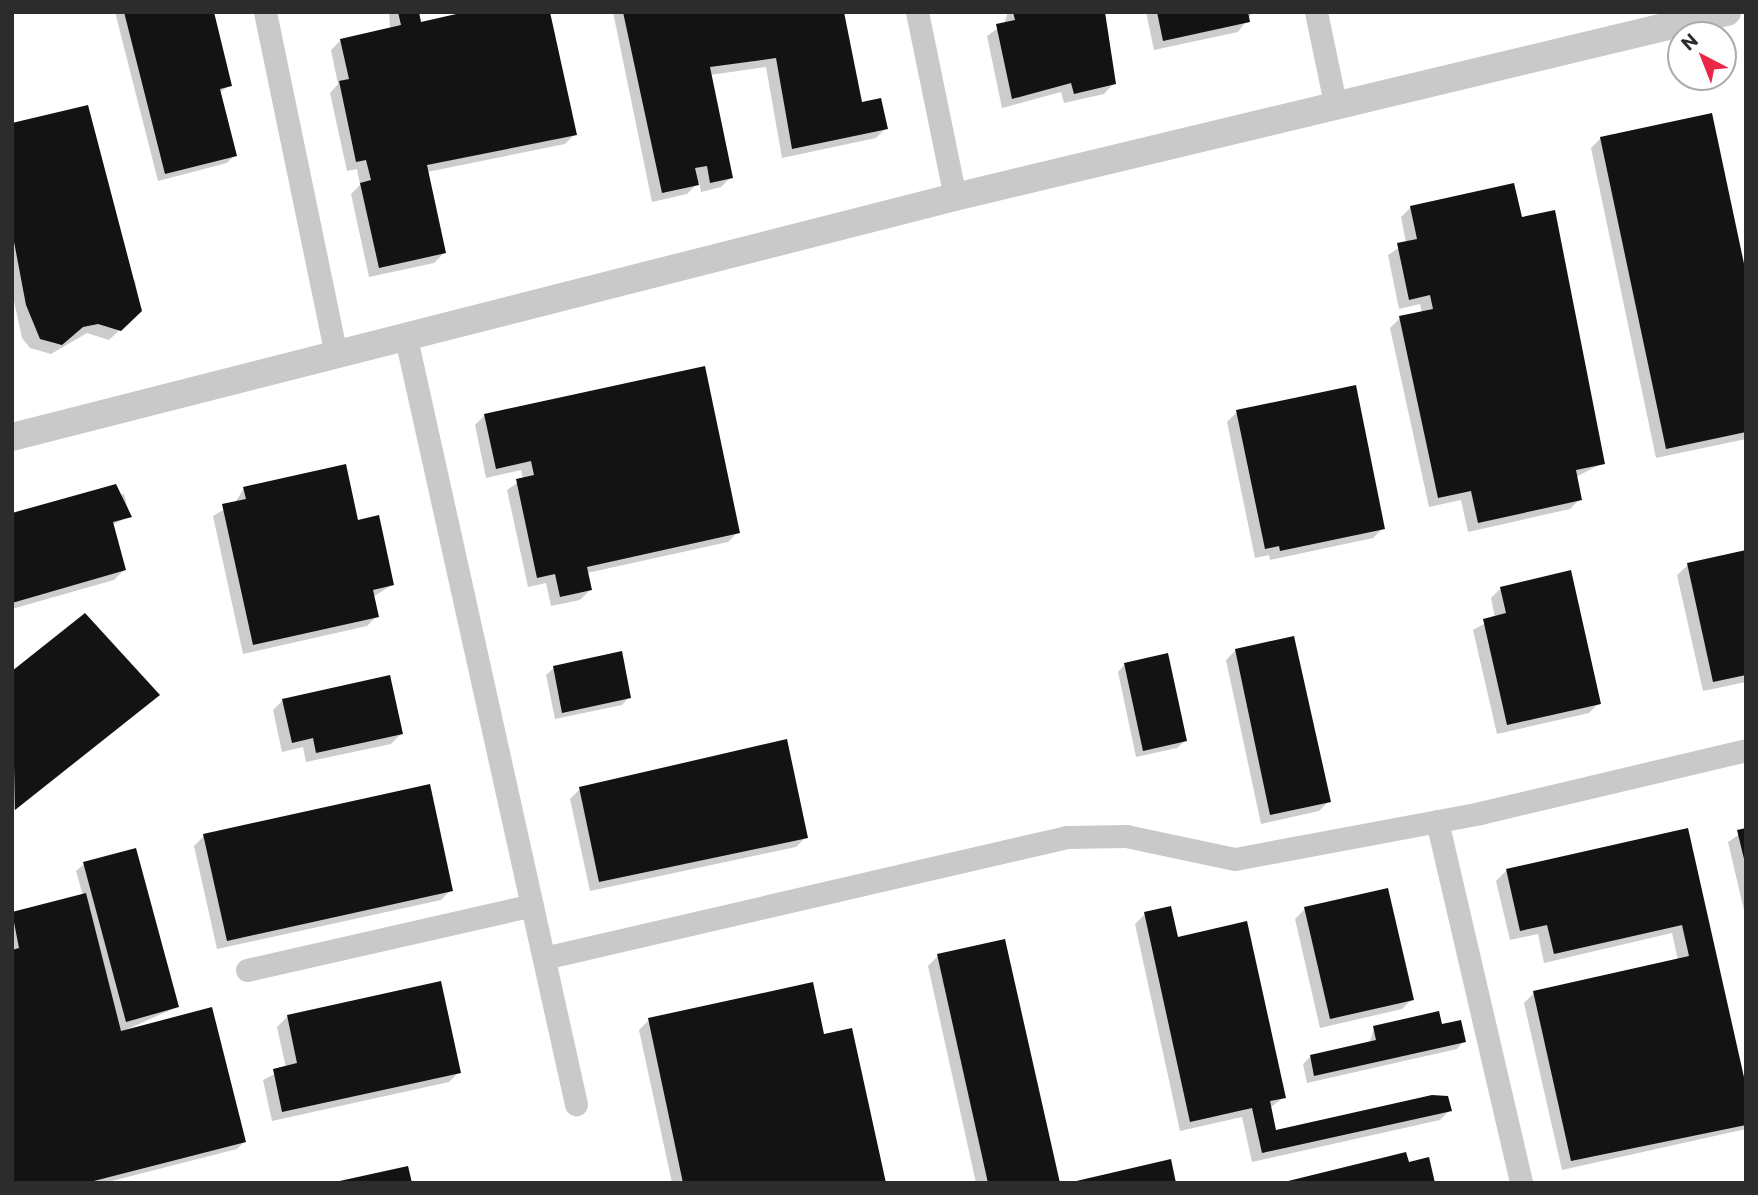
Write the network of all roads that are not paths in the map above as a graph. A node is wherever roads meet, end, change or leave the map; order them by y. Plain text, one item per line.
1 (265, 12) edge
2 (917, 12) edge
3 (1316, 12) edge
4 (1727, 12) edge
5 (1335, 103) junction
6 (955, 197) junction
7 (406, 338) junction
8 (336, 356) junction
9 (12, 436) edge
10 (1746, 750) edge
11 (1437, 821) junction
12 (532, 905) junction
13 (544, 958) junction
14 (247, 970) dead end
15 (576, 1104) dead end
16 (1521, 1183) edge

1 - 8 street
2 - 6 street
3 - 5 street
4 - 5 street
5 - 6 street
6 - 7 street
7 - 8 street
7 - 12 street
8 - 9 street
10 - 11 street
11 - 13 street
11 - 16 street
12 - 13 street
12 - 14 street
13 - 15 street

